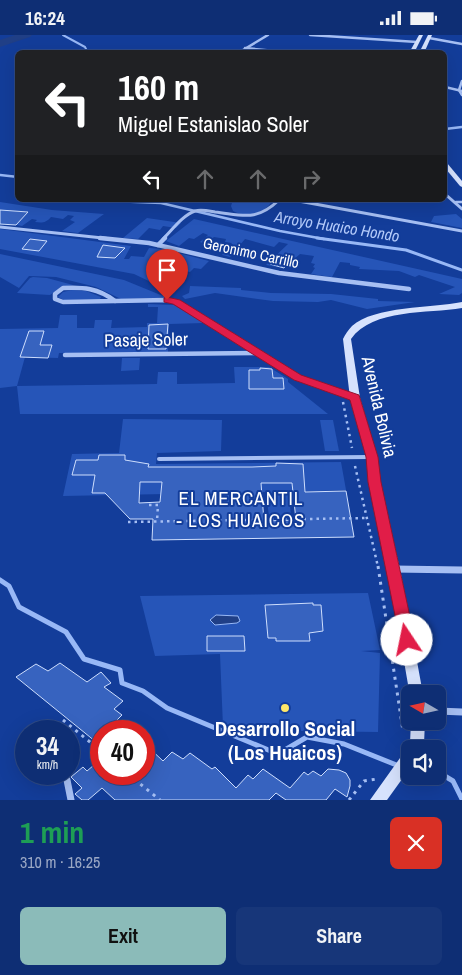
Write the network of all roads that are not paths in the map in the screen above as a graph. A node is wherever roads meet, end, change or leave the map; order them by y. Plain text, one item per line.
1 (268, 35) edge
2 (310, 35) edge
3 (421, 35) edge
4 (430, 37) edge
5 (417, 42) junction
6 (462, 44) edge
7 (245, 48) junction
8 (242, 50) edge
9 (265, 50) edge
10 (413, 50) edge
11 (423, 50) edge
12 (462, 81) edge
13 (447, 88) edge
14 (460, 91) edge
15 (462, 95) edge
16 (447, 166) edge
17 (462, 185) edge
18 (447, 195) edge
19 (277, 202) edge
20 (305, 202) edge
21 (456, 202) junction
22 (462, 202) edge
23 (462, 209) edge
24 (0, 227) edge
25 (462, 231) edge
26 (158, 245) junction
27 (409, 289) dead end
28 (115, 301) junction
29 (462, 305) edge
30 (258, 353) junction
31 (65, 355) dead end
32 (355, 398) junction
33 (372, 457) junction
34 (159, 459) dead end
35 (394, 569) junction
36 (462, 570) edge
37 (414, 685) edge
38 (446, 711) edge
39 (462, 711) edge
40 (401, 760) edge
41 (68, 785) edge
42 (71, 800) edge
43 (378, 800) edge

1 - 7 street
2 - 5 street
3 - 5 street
4 - 6 street
4 - 11 street
5 - 10 street
7 - 8 street
7 - 9 street
12 - 14 street
13 - 14 street
14 - 15 street
16 - 17 street
18 - 21 street
19 - 26 street
20 - 25 street
21 - 22 lane
21 - 23 street
24 - 26 street, Geronimo Carrillo
26 - 27 street, Geronimo Carrillo
28 - 28 street
28 - 30 street
29 - 32 street, Avenida Bolivia
30 - 31 street, Pasaje Soler
30 - 32 street
32 - 33 street, Avenida Bolivia
33 - 34 lane
33 - 35 street, Avenida Bolivia
35 - 36 street
35 - 37 street, Avenida Bolivia
38 - 39 street
40 - 43 street
41 - 42 street

